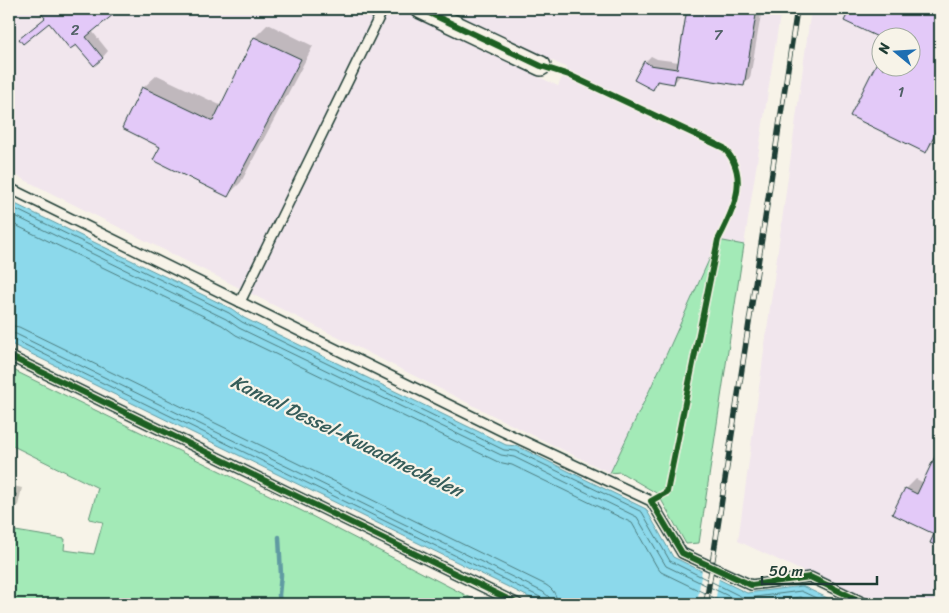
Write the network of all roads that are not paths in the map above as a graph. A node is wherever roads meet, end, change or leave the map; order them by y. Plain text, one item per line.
1 (383, 9) edge
2 (420, 9) edge
3 (541, 66) dead end
4 (9, 188) edge
5 (240, 302) junction
6 (9, 356) edge
7 (518, 604) edge
8 (866, 604) edge

1 - 5 lane
2 - 3 street
4 - 5 lane
5 - 8 lane
6 - 7 lane

